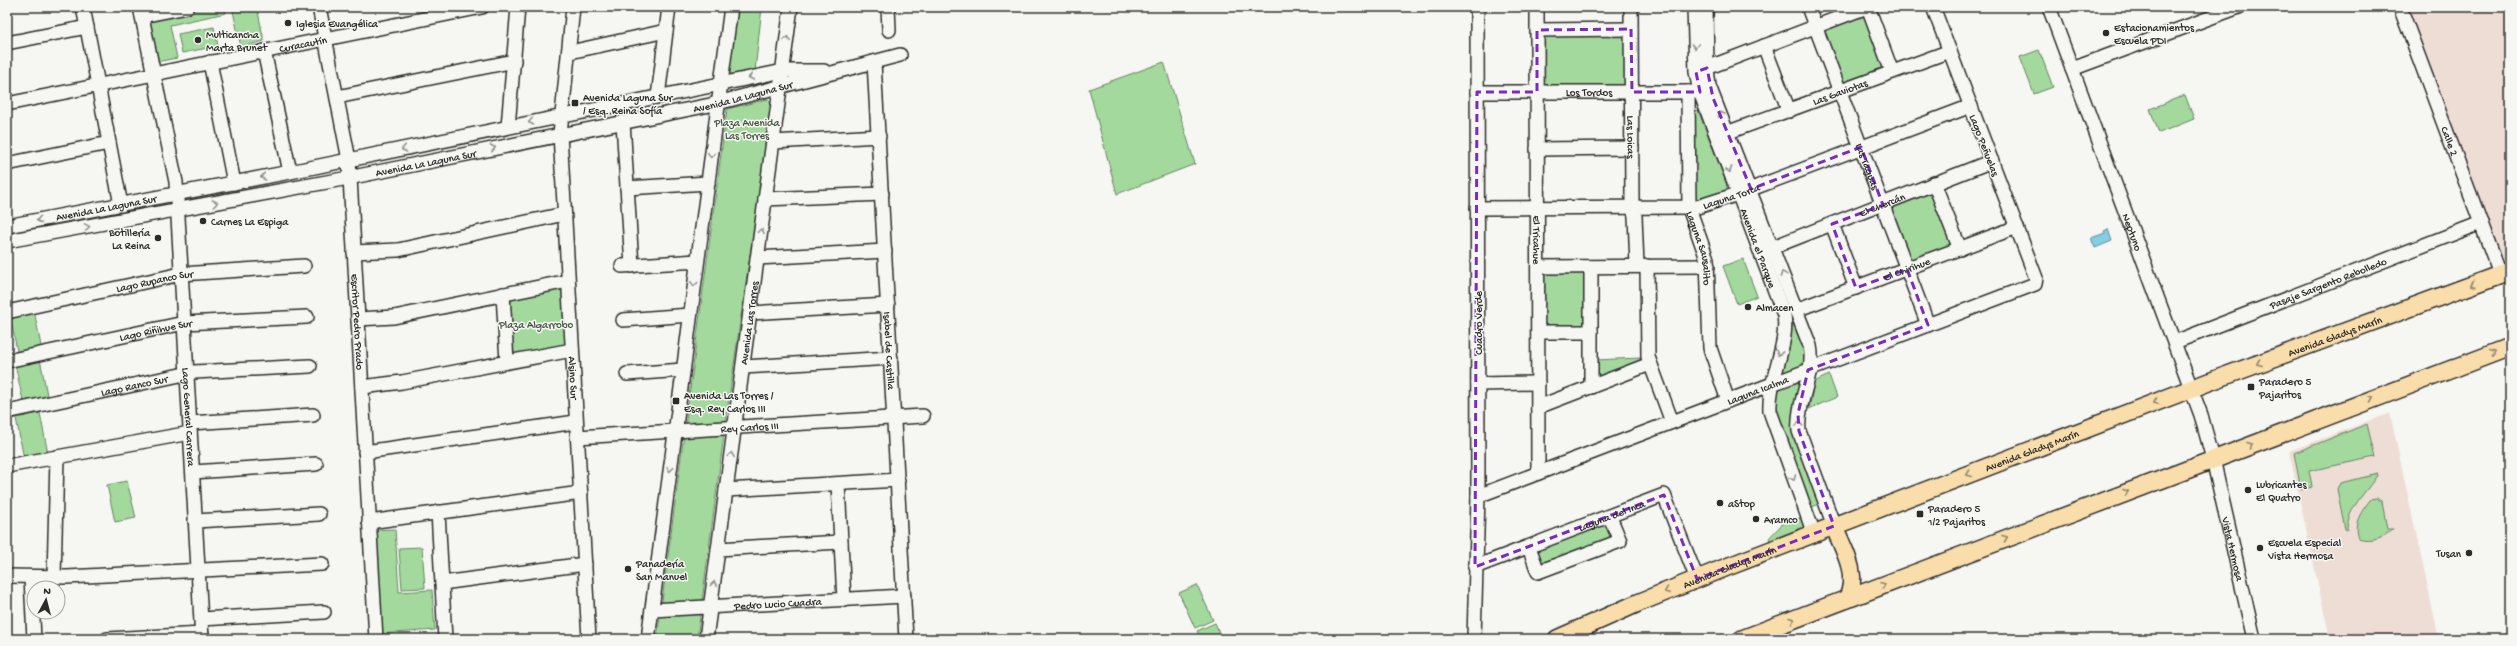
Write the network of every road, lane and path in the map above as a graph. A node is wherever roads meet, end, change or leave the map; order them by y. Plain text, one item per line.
1 (83, 7) edge
2 (187, 7) edge
3 (319, 7) edge
4 (482, 7) edge
5 (518, 7) edge
6 (573, 7) edge
7 (669, 7) edge
8 (731, 7) edge
9 (791, 7) edge
10 (888, 7) edge
11 (1477, 7) edge
12 (1537, 7) edge
13 (1631, 7) edge
14 (1694, 7) edge
15 (1706, 7) edge
16 (1808, 7) edge
17 (1867, 7) edge
18 (1933, 7) edge
19 (2049, 7) edge
20 (2239, 7) edge
21 (2400, 7) edge
22 (141, 12) edge
23 (87, 27) junction
24 (1815, 27) junction
25 (1632, 29) junction
26 (889, 30) dead end
27 (1537, 30) junction
28 (666, 31) junction
29 (326, 39) junction
30 (7, 43) edge
31 (1764, 46) junction
32 (264, 51) junction
33 (1950, 51) junction
34 (570, 52) junction
35 (900, 55) dead end
36 (514, 61) junction
37 (210, 62) junction
38 (874, 62) junction
39 (2072, 69) junction
40 (1701, 70) junction
41 (783, 71) junction
42 (842, 71) junction
43 (1892, 72) junction
44 (154, 74) junction
45 (720, 84) junction
46 (98, 85) junction
47 (780, 88) junction
48 (1478, 92) junction
49 (1537, 92) junction
50 (1632, 92) junction
51 (1694, 92) junction
52 (1840, 92) junction
53 (337, 97) junction
54 (658, 97) junction
55 (718, 103) junction
56 (7, 104) edge
57 (1971, 106) junction
58 (1788, 110) junction
59 (561, 116) junction
60 (623, 122) junction
61 (508, 127) junction
62 (1729, 132) junction
63 (560, 134) junction
64 (878, 136) junction
65 (773, 142) junction
66 (109, 144) junction
67 (1861, 147) junction
68 (1632, 148) junction
69 (1537, 149) junction
70 (349, 160) junction
71 (1992, 161) junction
72 (7, 164) edge
73 (290, 172) junction
74 (350, 177) junction
75 (234, 183) junction
76 (708, 183) junction
77 (1934, 183) junction
78 (627, 188) junction
79 (1751, 189) junction
80 (177, 194) junction
81 (882, 194) junction
82 (1738, 194) junction
83 (765, 199) junction
84 (1883, 204) junction
85 (121, 205) junction
86 (1477, 208) junction
87 (1538, 208) junction
88 (1634, 208) junction
89 (1689, 208) junction
90 (178, 210) junction
91 (564, 214) junction
92 (2481, 223) junction
93 (1832, 224) junction
94 (7, 226) edge
95 (2017, 227) junction
96 (7, 241) edge
97 (1773, 247) junction
98 (1960, 249) junction
99 (885, 251) junction
100 (354, 252) junction
101 (757, 258) junction
102 (697, 261) junction
103 (304, 266) dead end
104 (1642, 266) junction
105 (1708, 266) junction
106 (1538, 267) junction
107 (1591, 267) junction
108 (1907, 269) junction
109 (2505, 273) edge
110 (182, 274) junction
111 (568, 281) junction
112 (2036, 282) joint
113 (1856, 288) junction
114 (503, 294) junction
115 (888, 305) junction
116 (1796, 310) junction
117 (7, 312) edge
118 (750, 314) junction
119 (690, 315) junction
120 (307, 317) dead end
121 (358, 319) junction
122 (623, 320) dead end
123 (184, 324) junction
124 (1928, 325) junction
125 (1538, 332) junction
126 (1591, 332) junction
127 (2175, 342) junction
128 (2510, 347) edge
129 (572, 350) junction
130 (891, 358) junction
131 (7, 361) edge
132 (507, 362) junction
133 (1650, 364) junction
134 (310, 366) dead end
135 (749, 366) junction
136 (683, 370) junction
137 (1808, 370) junction
138 (187, 374) junction
139 (627, 374) dead end
140 (1538, 383) junction
141 (1478, 384) junction
142 (1772, 384) junction
143 (362, 387) junction
144 (1591, 387) junction
145 (2192, 389) junction
146 (1728, 401) junction
147 (1538, 407) junction
148 (7, 412) edge
149 (313, 415) dead end
150 (923, 416) dead end
151 (894, 418) junction
152 (576, 422) junction
153 (1672, 422) junction
154 (190, 428) junction
155 (734, 428) junction
156 (675, 430) junction
157 (577, 437) junction
158 (366, 452) junction
159 (57, 457) junction
160 (2214, 459) junction
161 (316, 464) dead end
162 (7, 466) edge
163 (193, 472) junction
164 (1538, 473) junction
165 (898, 480) junction
166 (838, 484) junction
167 (726, 490) junction
168 (580, 494) junction
169 (1478, 496) junction
170 (438, 512) junction
171 (319, 514) dead end
172 (1610, 517) junction
173 (195, 521) junction
174 (369, 522) junction
175 (1834, 526) junction
176 (1814, 534) junction
177 (841, 542) junction
178 (1529, 547) junction
179 (718, 549) junction
180 (322, 564) dead end
181 (585, 564) junction
182 (1475, 567) junction
183 (198, 569) junction
184 (7, 576) edge
185 (31, 577) junction
186 (54, 577) junction
187 (1697, 579) junction
188 (442, 583) junction
189 (904, 596) junction
190 (1847, 599) junction
191 (844, 600) junction
192 (710, 608) junction
193 (652, 610) junction
194 (324, 612) dead end
195 (201, 619) junction
196 (202, 637) edge
197 (34, 639) edge
198 (107, 639) edge
199 (376, 639) edge
200 (445, 639) edge
201 (589, 639) edge
202 (648, 639) edge
203 (706, 639) edge
204 (906, 639) edge
205 (1474, 639) edge
206 (1557, 639) edge
207 (1742, 639) edge
208 (2254, 639) edge

1 - 23 street
2 - 22 street
3 - 29 street, Escritor Pedro Prado
4 - 29 street, Curacautín
5 - 36 street
6 - 34 street, Alsino Sur
7 - 28 street
8 - 45 street
41 -> 9 street, Avenida Las Torres
10 - 26 street
11 - 48 street, Cuadro Verde
12 - 27 street, El Tricahue
13 - 25 street, Las Loicas
14 -> 40 street, Avenida el Parque
15 - 40 street, Avenida el Parque
16 - 24 street, Las Taguas
17 - 24 street
17 - 43 street
18 - 33 street, Lago Peñuelas
19 - 39 street, Neptuno
20 - 39 street
21 - 92 street, Calle 2
22 - 44 street, Lago General Carrera
23 - 30 street
23 - 46 street
24 - 31 street
24 - 52 street, Las Taguas
25 - 27 street
25 - 50 street, Las Loicas
27 - 49 street, El Tricahue
28 - 34 street
28 - 54 street
29 - 32 street, Curacautín
29 - 53 street, Escritor Pedro Prado
31 - 40 street
31 - 58 street
32 - 37 street, Curacautín
32 - 73 street
33 - 43 street, Las Gaviotas
33 - 57 street, Lago Peñuelas
34 - 59 street, Alsino Sur
35 - 38 street, Avenida La Laguna Sur
36 - 53 street
36 - 61 street
37 - 44 street, Curacautín
37 - 75 street
38 - 42 street, Avenida La Laguna Sur
38 - 64 street, Isabel de Castilla
39 - 127 street, Neptuno
40 - 51 street, Avenida el Parque
62 -> 40 street, Avenida el Parque
41 - 42 street, Avenida La Laguna Sur
41 -> 45 street, Avenida La Laguna Sur
41 - 47 street, Avenida Las Torres
42 - 47 street, Avenida La Laguna Sur
43 - 52 street, Las Gaviotas
44 - 46 street, Curacautín
44 - 80 street, Lago General Carrera
45 - 54 street, Avenida La Laguna Sur
45 - 55 street
46 - 56 street, Curacautín
46 - 66 street
47 - 55 street, Avenida La Laguna Sur
47 - 65 street, Avenida Las Torres
48 - 49 street, Los Tordos
48 - 86 street, Cuadro Verde
49 - 50 street, Los Tordos
49 - 69 street, El Tricahue
50 - 51 street, Los Tordos
50 - 68 street, Las Loicas
51 -> 82 street, Avenida el Parque
51 - 89 street, Laguna Sausalito
52 - 58 street, Las Gaviotas
52 - 67 street, Las Taguas
53 - 70 street, Escritor Pedro Prado
54 - 59 street, Avenida La Laguna Sur
55 - 60 street, Avenida La Laguna Sur
55 -> 76 street
57 - 67 street, Laguna Torca
57 - 71 street, Lago Peñuelas
58 - 62 street, Las Gaviotas
59 -> 61 street, Avenida La Laguna Sur
59 - 63 street, Alsino Sur
60 - 63 street, Avenida La Laguna Sur
60 - 78 street
61 -> 70 street, Avenida La Laguna Sur
62 - 79 street, Avenida el Parque
74 -> 63 street, Avenida La Laguna Sur
63 - 91 street, Alsino Sur
64 - 65 street
64 - 81 street, Isabel de Castilla
65 - 83 street, Avenida Las Torres
66 - 72 street
66 - 85 street
67 - 79 street, Laguna Torca
67 - 84 street, Las Taguas
68 - 69 street
68 - 88 street, Las Loicas
69 - 87 street, El Tricahue
70 - 73 street, Avenida La Laguna Sur
70 - 74 street, Escritor Pedro Prado
71 - 77 street, El Chercán
71 - 95 street, Lago Peñuelas
73 -> 75 street, Avenida La Laguna Sur
90 -> 74 street, Avenida La Laguna Sur
74 - 100 street, Escritor Pedro Prado
75 - 80 street, Avenida La Laguna Sur
76 - 78 street
76 - 102 street
77 - 84 street, El Chercán
77 - 98 street
78 - 102 street
79 - 82 street, Laguna Torca
79 - 97 street, Avenida el Parque
80 - 85 street, Avenida La Laguna Sur
80 - 90 street, Lago General Carrera
81 - 83 street
81 - 99 street, Isabel de Castilla
82 - 89 street, Laguna Torca
82 -> 142 street, Avenida el Parque
101 -> 83 street, Avenida Las Torres
84 - 93 street, El Chercán
84 - 108 street, Las Taguas
85 -> 94 street, Avenida La Laguna Sur
86 - 87 street, Laguna Torca
86 - 141 street, Cuadro Verde
87 - 88 street, Laguna Torca
87 - 106 street, El Tricahue
88 - 89 street, Laguna Torca
88 - 104 street, Las Loicas
89 - 105 street, Laguna Sausalito
96 -> 90 street, Avenida La Laguna Sur
90 - 110 street, Lago General Carrera
91 - 100 street
91 - 111 street, Alsino Sur
92 - 109 street, Calle 2
92 - 127 street, Pasaje Sargento Rebolledo
93 - 97 street, El Chercán
93 - 113 street
95 - 98 street, El Chirihue
95 - 112 street, Lago Peñuelas
116 -> 97 street, Avenida el Parque
98 - 108 street, El Chirihue
99 - 101 street
99 - 115 street, Isabel de Castilla
100 - 121 street, Escritor Pedro Prado
101 - 118 street, Avenida Las Torres
102 -> 119 street
103 - 110 street, Lago Rupanco Sur
104 - 105 street
104 - 107 street
104 - 133 street, Las Loicas
105 - 146 street, Laguna Sausalito
106 - 107 street
106 - 125 street, El Tricahue
107 - 126 street
108 - 113 street, El Chirihue
108 - 124 street, Las Taguas
109 -> 145 main road, Avenida Gladys Marín
110 - 117 street, Lago Rupanco Sur
110 - 123 street, Lago General Carrera
111 - 114 street
111 - 129 street, Alsino Sur
112 - 124 street, Laguna Icalma
113 - 116 street, El Chirihue
114 - 121 street
114 - 132 street
115 - 118 street
115 - 130 street, Isabel de Castilla
116 - 137 street, Avenida el Parque
118 - 135 street, Avenida Las Torres
119 - 122 street
119 - 136 street
120 - 123 street, Lago Riñihue Sur
121 - 143 street, Escritor Pedro Prado
123 - 131 street, Lago Riñihue Sur
123 - 138 street, Lago General Carrera
124 - 137 street, Laguna Icalma
125 - 126 street
125 - 140 street, El Tricahue
126 - 144 street
127 - 145 street, Neptuno
160 -> 128 main road
129 - 132 street
129 - 152 street, Alsino Sur
130 - 135 street
130 - 151 street, Isabel de Castilla
132 - 143 street
133 - 144 street
133 - 153 street, Las Loicas
134 - 138 street, Lago Ranco Sur
135 - 155 street, Avenida Las Torres
136 - 139 street
136 - 156 street
137 - 142 street, Laguna Icalma
175 -> 137 street, Avenida el Parque
138 - 148 street, Lago Ranco Sur
138 - 154 street, Lago General Carrera
140 - 141 street
140 - 147 street, El Tricahue
141 - 169 street, Cuadro Verde
142 - 146 street, Laguna Icalma
142 -> 176 street, Avenida el Parque
143 - 158 street, Escritor Pedro Prado
144 - 147 street
145 - 160 street, Neptuno
145 -> 175 main road, Avenida Gladys Marín
146 - 153 street, Laguna Icalma
147 - 164 street, El Tricahue
149 - 154 street
150 - 151 street, Rey Carlos III
151 - 155 street, Rey Carlos III
151 - 165 street, Isabel de Castilla
152 - 157 street, Alsino Sur
152 - 158 street
153 - 164 street, Laguna Icalma
154 - 159 street
154 - 163 street, Lago General Carrera
155 - 156 street, Rey Carlos III
167 -> 155 street, Avenida Las Torres
156 - 157 street, Rey Carlos III
156 -> 193 street
157 - 168 street, Alsino Sur
158 - 174 street, Escritor Pedro Prado
159 - 162 street
159 - 186 street
190 -> 160 main road
160 - 208 street, Vista Hermosa
161 - 163 street
163 - 173 street, Lago General Carrera
164 - 169 street, Laguna Icalma
165 - 166 street
165 - 189 street, Isabel de Castilla
166 - 167 street
166 - 177 street
167 - 179 street, Avenida Las Torres
168 - 170 street
168 - 181 street, Alsino Sur
169 - 182 street, Cuadro Verde
170 - 174 street
170 - 188 street
171 - 173 street
172 - 178 street, Laguna del Inca
172 - 178 street
172 - 187 street, Laguna del Inca
173 - 183 street, Lago General Carrera
174 - 199 street, Escritor Pedro Prado
175 - 176 main road, Avenida Gladys Marín
175 - 190 main road
176 - 187 main road, Avenida Gladys Marín
177 - 179 street
177 - 191 street
178 - 182 street, Laguna del Inca
192 -> 179 street, Avenida Las Torres
180 - 183 street
181 - 188 street
181 - 201 street, Alsino Sur
182 - 205 street, Cuadro Verde
183 - 186 street
183 - 195 street, Lago General Carrera
184 - 185 street
185 - 186 street
185 - 197 street
187 -> 206 main road, Avenida Gladys Marín
188 - 200 street
189 - 191 street, Pedro Lucio Cuadra
189 - 204 street, Isabel de Castilla
207 -> 190 main road
191 - 192 street, Pedro Lucio Cuadra
192 - 193 street, Pedro Lucio Cuadra
192 - 203 street, Avenida Las Torres
193 - 202 street
194 - 195 street
195 - 196 street, Lago General Carrera
196 - 198 street

